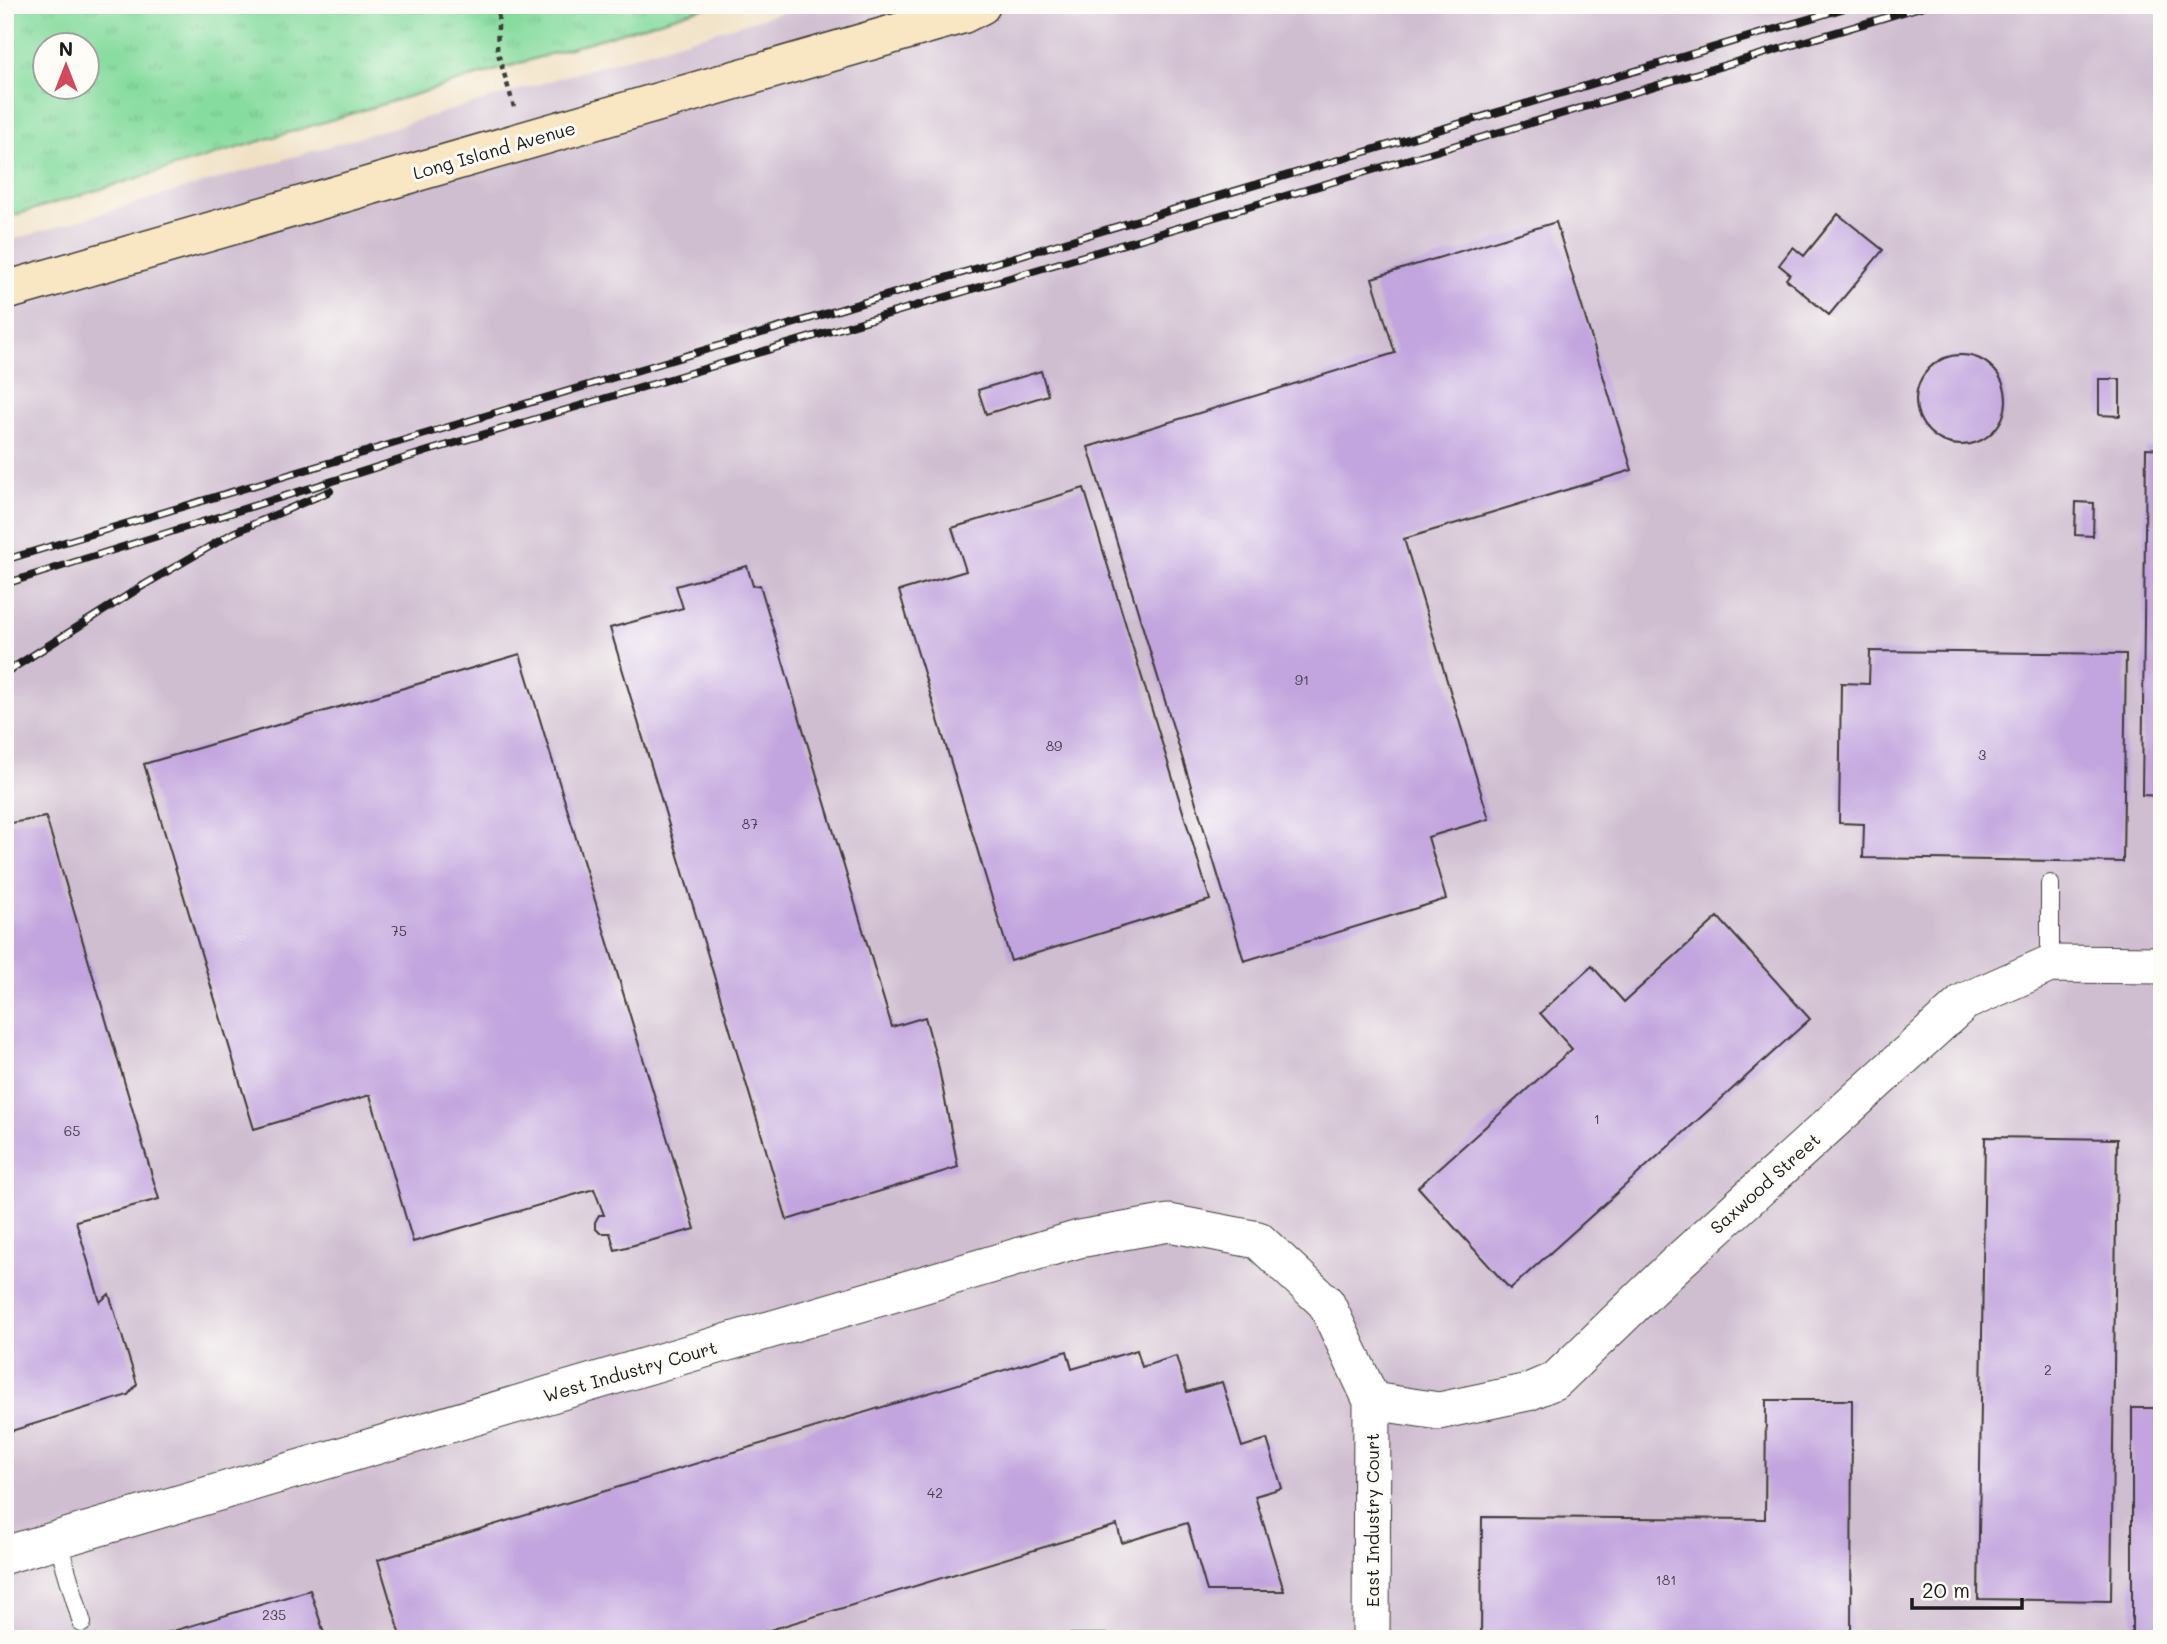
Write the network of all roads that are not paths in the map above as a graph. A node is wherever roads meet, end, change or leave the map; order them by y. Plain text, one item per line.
1 (981, 5) edge
2 (5, 291) edge
3 (2050, 884) dead end
4 (2050, 964) junction
5 (2162, 965) edge
6 (1372, 1401) junction
7 (57, 1539) junction
8 (5, 1555) edge
9 (82, 1623) dead end
10 (1371, 1639) edge

1 - 2 street, Long Island Avenue
3 - 4 lane
4 - 5 street, Saxwood Street
4 - 6 street, Saxwood Street
6 - 7 street, West Industry Court
6 - 10 street, East Industry Court
7 - 8 street, West Industry Court
7 - 9 lane

